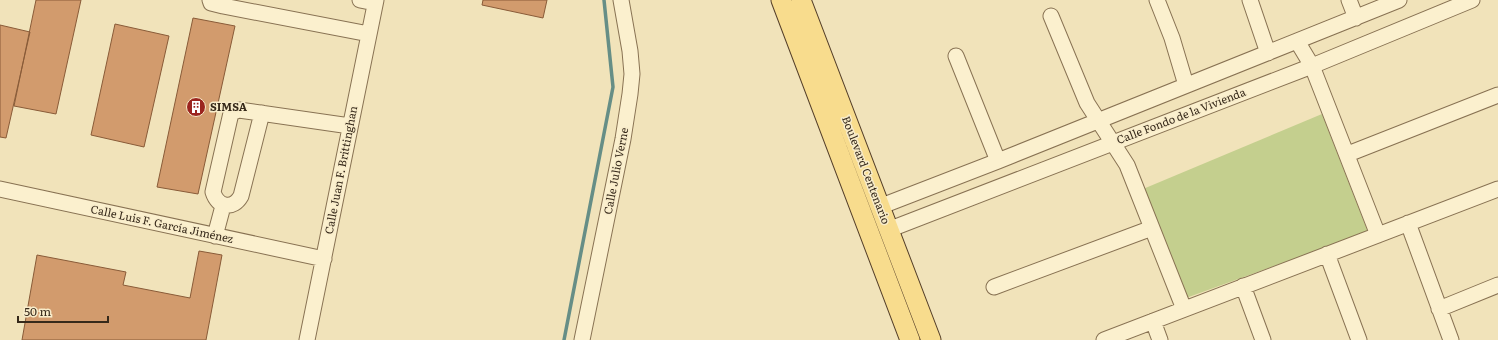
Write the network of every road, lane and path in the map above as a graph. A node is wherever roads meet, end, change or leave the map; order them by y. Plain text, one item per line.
1 (210, 0) edge
2 (360, 0) edge
3 (621, 0) edge
4 (781, 0) edge
5 (801, 0) edge
6 (1157, 0) edge
7 (1250, 0) edge
8 (1349, 0) edge
9 (1399, 0) edge
10 (1472, 0) edge
11 (376, 2) edge
12 (1051, 16) dead end
13 (1356, 18) junction
14 (369, 34) junction
15 (1297, 41) junction
16 (1268, 53) junction
17 (956, 56) dead end
18 (1312, 66) junction
19 (1186, 85) junction
20 (835, 91) junction
21 (1498, 95) edge
22 (818, 98) junction
23 (262, 113) junction
24 (1098, 121) junction
25 (350, 126) junction
26 (1112, 142) junction
27 (838, 151) junction
28 (1348, 154) junction
29 (998, 161) junction
30 (0, 189) edge
31 (1498, 189) edge
32 (223, 206) junction
33 (879, 207) junction
34 (1408, 223) junction
35 (1152, 228) junction
36 (888, 230) junction
37 (1378, 235) junction
38 (215, 236) junction
39 (1327, 254) junction
40 (324, 259) junction
41 (1498, 285) edge
42 (1243, 286) junction
43 (994, 287) dead end
44 (1184, 309) junction
45 (1439, 309) junction
46 (1152, 321) junction
47 (307, 340) edge
48 (582, 340) edge
49 (910, 340) edge
50 (931, 340) edge
51 (1104, 340) edge
52 (1160, 340) edge
53 (1263, 340) edge
54 (1359, 340) edge
55 (1451, 340) edge

1 - 14 street
2 - 11 street
3 - 48 street, Calle Julio Verne
4 - 22 main road, Boulevard Centenario
5 - 20 main road, Boulevard Centenario
6 - 19 street
7 - 16 street
8 - 13 street
9 - 13 street
10 - 18 street, Calle Fondo de la Vivienda
11 - 14 street, Calle Juan F. Brittinghan
12 - 24 street
13 - 15 street
14 - 25 street, Calle Juan F. Brittinghan
15 - 16 street
15 - 18 street
16 - 19 street
17 - 29 street
18 - 26 street, Calle Fondo de la Vivienda
18 - 28 street
19 - 24 street
20 - 22 main road
20 - 33 main road, Boulevard Centenario
21 - 28 street
22 - 27 main road, Boulevard Centenario
23 - 25 street
23 - 32 street
23 - 32 street
24 - 26 street
24 - 29 street
25 - 40 street, Calle Juan F. Brittinghan
26 - 35 street
26 - 36 street, Calle Fondo de la Vivienda
27 - 36 main road
27 - 49 main road, Boulevard Centenario
28 - 37 street
29 - 33 street
30 - 38 street, Calle Luis F. García Jiménez
31 - 34 street
32 - 38 street
33 - 36 main road, Boulevard Centenario
34 - 37 street
34 - 45 street
35 - 43 street
35 - 44 street
36 - 50 main road, Boulevard Centenario
37 - 39 street
38 - 40 street, Calle Luis F. García Jiménez
39 - 42 street
39 - 54 street
40 - 47 street, Calle Juan F. Brittinghan
41 - 45 street
42 - 44 street
42 - 53 street
44 - 46 street
45 - 55 street
46 - 51 street
46 - 52 street

